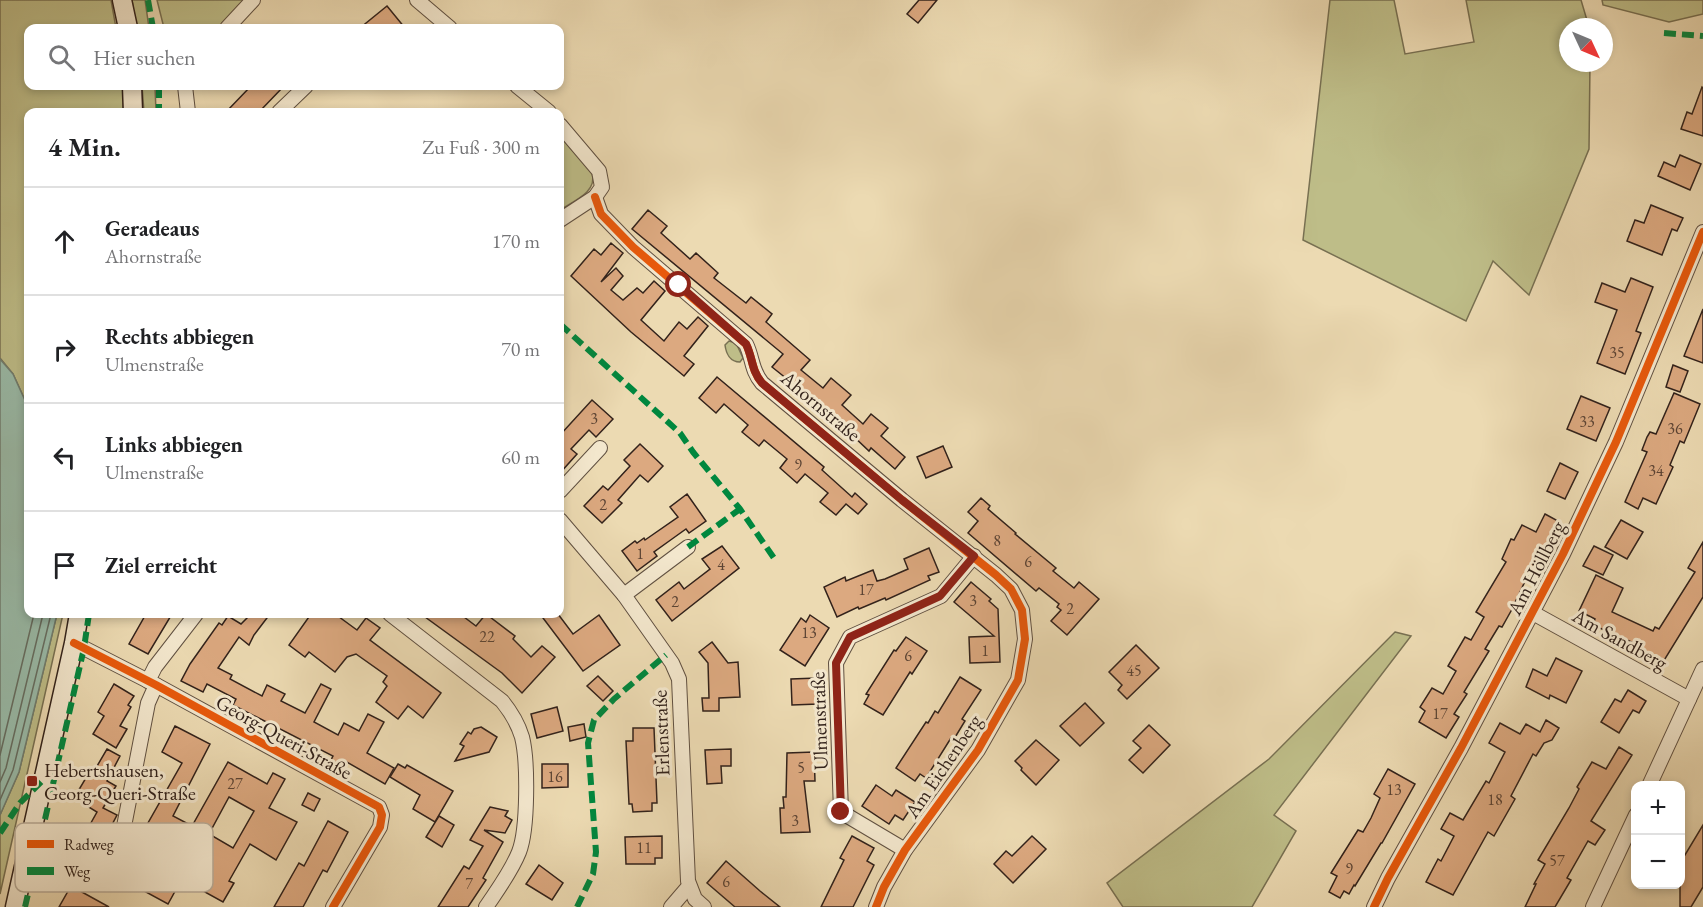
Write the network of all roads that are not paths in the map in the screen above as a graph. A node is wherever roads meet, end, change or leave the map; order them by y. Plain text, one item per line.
1 (122, 0) edge
2 (253, 0) edge
3 (417, 0) edge
4 (127, 24) edge
5 (231, 24) edge
6 (445, 24) edge
7 (132, 90) edge
8 (185, 90) edge
9 (302, 90) edge
10 (522, 90) edge
11 (133, 108) edge
12 (188, 108) edge
13 (283, 108) edge
14 (544, 108) edge
15 (564, 130) edge
16 (595, 197) junction
17 (564, 217) edge
18 (1703, 232) edge
19 (600, 448) dead end
20 (564, 487) edge
21 (564, 525) edge
22 (688, 547) dead end
23 (974, 556) junction
24 (624, 595) junction
25 (1533, 613) junction
26 (78, 618) edge
27 (193, 618) edge
28 (395, 618) edge
29 (1025, 639) joint
30 (74, 643) junction
31 (1703, 669) edge
32 (152, 683) junction
33 (1689, 699) junction
34 (1651, 781) edge
35 (34, 823) edge
36 (125, 823) edge
37 (1631, 824) edge
38 (905, 850) junction
39 (689, 886) junction
40 (18, 892) edge
41 (15, 907) edge
42 (333, 907) edge
43 (486, 907) edge
44 (671, 907) edge
45 (704, 907) edge
46 (876, 907) edge
47 (1374, 907) edge
48 (1593, 907) edge

1 - 4 main road
2 - 5 street
3 - 6 street
7 - 11 main road
8 - 12 street
9 - 13 street
10 - 14 street
15 - 16 street
16 - 17 street
16 - 23 street, Ahornstraße
18 - 25 street, Am Höllberg
19 - 20 street
21 - 24 street, Erlenstraße
22 - 24 street
23 - 29 street, Ahornstraße
23 - 38 street, Ulmenstraße
24 - 39 street, Erlenstraße
25 - 33 street, Am Sandberg
25 - 47 street, Am Höllberg
26 - 30 main road
27 - 32 street
28 - 43 street
29 - 38 street, Am Eichenberg
30 - 32 street, Georg-Queri-Straße
30 - 35 main road
31 - 33 street
32 - 36 street
32 - 42 street, Georg-Queri-Straße
33 - 34 street
37 - 48 street
38 - 46 street, Am Eichenberg
39 - 44 street
39 - 45 street
40 - 41 main road

